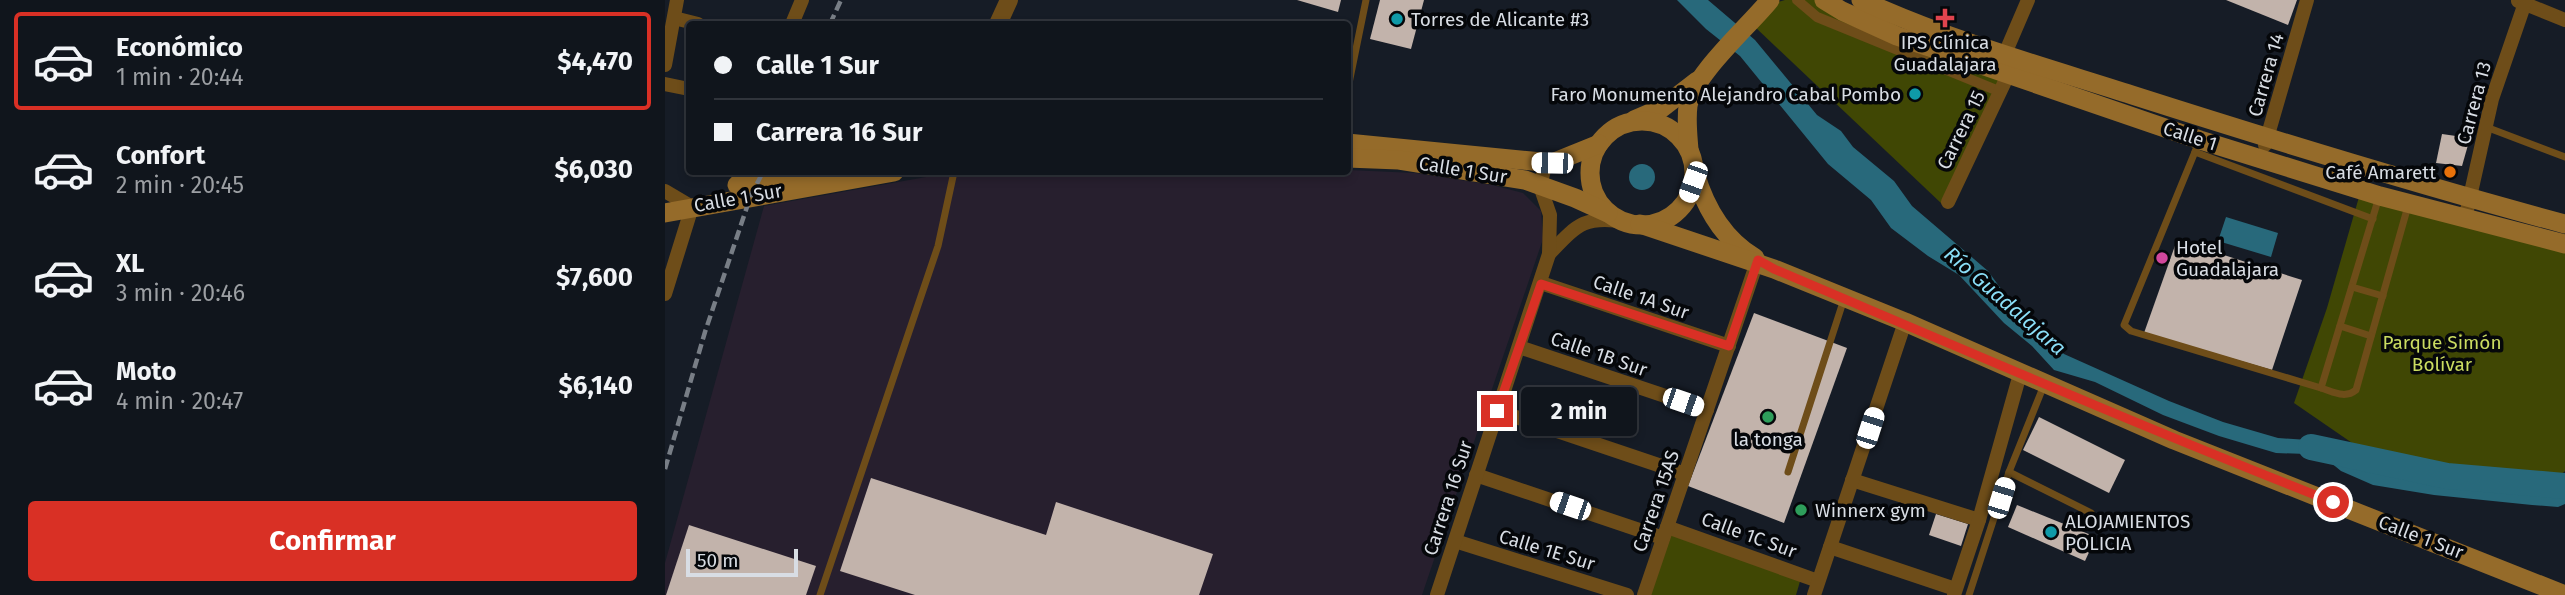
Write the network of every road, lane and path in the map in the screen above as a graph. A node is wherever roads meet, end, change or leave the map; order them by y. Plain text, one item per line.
1 (677, 0) edge
2 (802, 0) edge
3 (1009, 0) edge
4 (1366, 0) edge
5 (1797, 0) edge
6 (1861, 0) edge
7 (2028, 0) edge
8 (2307, 0) edge
9 (1770, 1) edge
10 (1825, 1) edge
11 (2523, 1) edge
12 (674, 18) junction
13 (2565, 20) edge
14 (686, 21) edge
15 (793, 21) edge
16 (999, 21) edge
17 (665, 65) edge
18 (1351, 73) edge
19 (2003, 73) junction
20 (1703, 76) junction
21 (665, 84) edge
22 (686, 88) edge
23 (1625, 124) junction
24 (2486, 127) junction
25 (2267, 138) junction
26 (1351, 143) edge
27 (1599, 144) junction
28 (2198, 146) junction
29 (2565, 157) edge
30 (1351, 158) edge
31 (1691, 158) junction
32 (2260, 160) junction
33 (1552, 163) junction
34 (790, 175) edge
35 (877, 175) edge
36 (953, 175) edge
37 (1540, 186) junction
38 (2379, 196) junction
39 (2470, 198) junction
40 (667, 200) edge
41 (1948, 202) dead end
42 (2409, 204) junction
43 (692, 207) junction
44 (2372, 219) junction
45 (2465, 219) junction
46 (1626, 221) junction
47 (2565, 224) edge
48 (2565, 244) edge
49 (1549, 254) junction
50 (1763, 264) junction
51 (1541, 284) junction
52 (2352, 287) junction
53 (665, 294) edge
54 (2383, 296) junction
55 (1844, 298) junction
56 (1905, 323) junction
57 (2340, 326) junction
58 (2371, 336) junction
59 (1729, 346) junction
60 (1519, 347) junction
61 (2020, 374) junction
62 (2044, 384) junction
63 (2321, 388) junction
64 (1707, 410) junction
65 (1497, 411) junction
66 (1788, 472) dead end
67 (2009, 472) junction
68 (1685, 474) junction
69 (1476, 475) junction
70 (1852, 480) junction
71 (2091, 513) dead end
72 (1979, 520) junction
73 (1665, 533) junction
74 (1455, 541) junction
75 (1830, 547) junction
76 (1816, 588) edge
77 (1959, 593) edge
78 (820, 595) edge
79 (1437, 595) edge
80 (1627, 595) edge
81 (1644, 595) edge
82 (2565, 595) edge

1 - 12 street
2 - 15 street
3 - 16 street
4 - 18 lane
5 - 19 street
6 - 19 main road, Calle 1
7 - 19 street, Carrera 15
8 - 25 street, Carrera 14
9 - 20 main road
10 - 19 main road, Calle 1
11 - 13 street
11 - 24 street, Carrera 13
12 - 14 street
12 - 17 street
19 - 25 main road, Calle 1
19 - 28 main road, Calle 1
19 - 41 street, Carrera 15
20 - 23 main road
20 - 31 main road
21 - 22 street
23 - 27 main road
23 - 31 main road
24 - 29 lane
24 - 39 street, Carrera 13
25 - 32 street, Carrera 14
25 - 39 main road, Calle 1
26 - 33 main road, Calle 1 Sur
27 - 33 main road, Calle 1 Sur
27 - 46 main road
28 - 32 main road, Calle 1
28 - 44 lane
28 - 63 lane
30 - 37 main road, Calle 1 Sur
31 - 46 main road
31 - 50 main road, Calle 1 Sur
32 - 38 main road, Calle 1
33 - 37 street
34 - 40 main road, Calle 1 Sur
35 - 43 main road, Calle 1 Sur
36 - 78 lane
37 - 46 main road, Calle 1 Sur
37 - 49 street, Carrera 16 Sur
38 - 42 main road, Calle 1
38 - 44 lane
39 - 45 street, Carrera 13
39 - 47 main road, Calle 1
40 - 43 main road, Calle 1 Sur
42 - 45 main road, Calle 1
42 - 54 lane
43 - 53 street
44 - 52 lane
45 - 48 main road, Calle 1
46 - 49 street
46 - 50 main road, Calle 1 Sur
49 - 51 street, Carrera 16 Sur
50 - 55 main road, Calle 1 Sur
50 - 59 street, Carrera 15AS
51 - 59 street, Calle 1A Sur
51 - 60 street, Carrera 16 Sur
52 - 54 lane
52 - 57 lane
54 - 58 lane
55 - 56 main road, Calle 1 Sur
55 - 66 lane
56 - 61 main road, Calle 1 Sur
56 - 70 street
57 - 58 lane
57 - 63 lane
58 - 63 lane
59 - 64 street, Carrera 15AS
60 - 64 street, Calle 1B Sur
60 - 65 street, Carrera 16 Sur
61 - 62 main road, Calle 1 Sur
61 - 72 street
62 - 67 lane
62 - 82 main road, Calle 1 Sur
64 - 68 street, Carrera 15AS
65 - 68 street
65 - 69 street, Carrera 16 Sur
67 - 71 lane
67 - 77 lane
68 - 73 street, Carrera 15AS
69 - 73 street, Calle 1C Sur
69 - 74 street, Carrera 16 Sur
70 - 72 street
70 - 75 street
72 - 77 street
73 - 76 street, Calle 1C Sur
73 - 81 street, Carrera 15AS
74 - 79 street, Carrera 16 Sur
74 - 80 street, Calle 1E Sur
75 - 76 street
75 - 77 street

